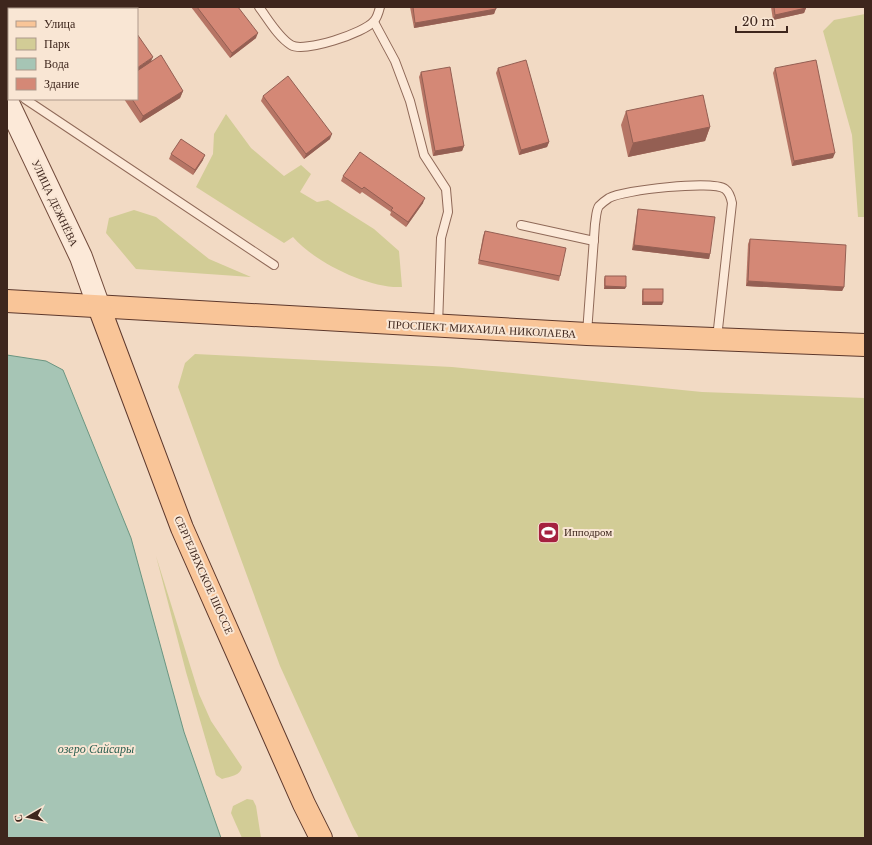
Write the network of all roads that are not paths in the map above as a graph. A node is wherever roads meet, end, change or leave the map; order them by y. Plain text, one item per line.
1 (259, 7) edge
2 (380, 7) edge
3 (374, 22) junction
4 (26, 100) edge
5 (7, 101) edge
6 (521, 225) dead end
7 (594, 241) junction
8 (274, 265) dead end
9 (7, 301) edge
10 (99, 307) junction
11 (438, 326) junction
12 (587, 334) junction
13 (717, 340) junction
14 (865, 345) edge
15 (321, 838) edge

1 - 3 lane
2 - 3 lane
3 - 11 lane
4 - 8 lane
5 - 10 main road, УЛИЦА ДЕЖНЁВА
6 - 7 lane
7 - 12 lane
7 - 13 lane
9 - 10 main road, ПРОСПЕКТ МИХАИЛА НИКОЛАЕВА
10 - 11 main road, ПРОСПЕКТ МИХАИЛА НИКОЛАЕВА
10 - 15 main road, СЕРГЕЛЯХСКОЕ ШОССЕ
11 - 12 main road, ПРОСПЕКТ МИХАИЛА НИКОЛАЕВА
12 - 13 main road, ПРОСПЕКТ МИХАИЛА НИКОЛАЕВА
13 - 14 main road, ПРОСПЕКТ МИХАИЛА НИКОЛАЕВА

